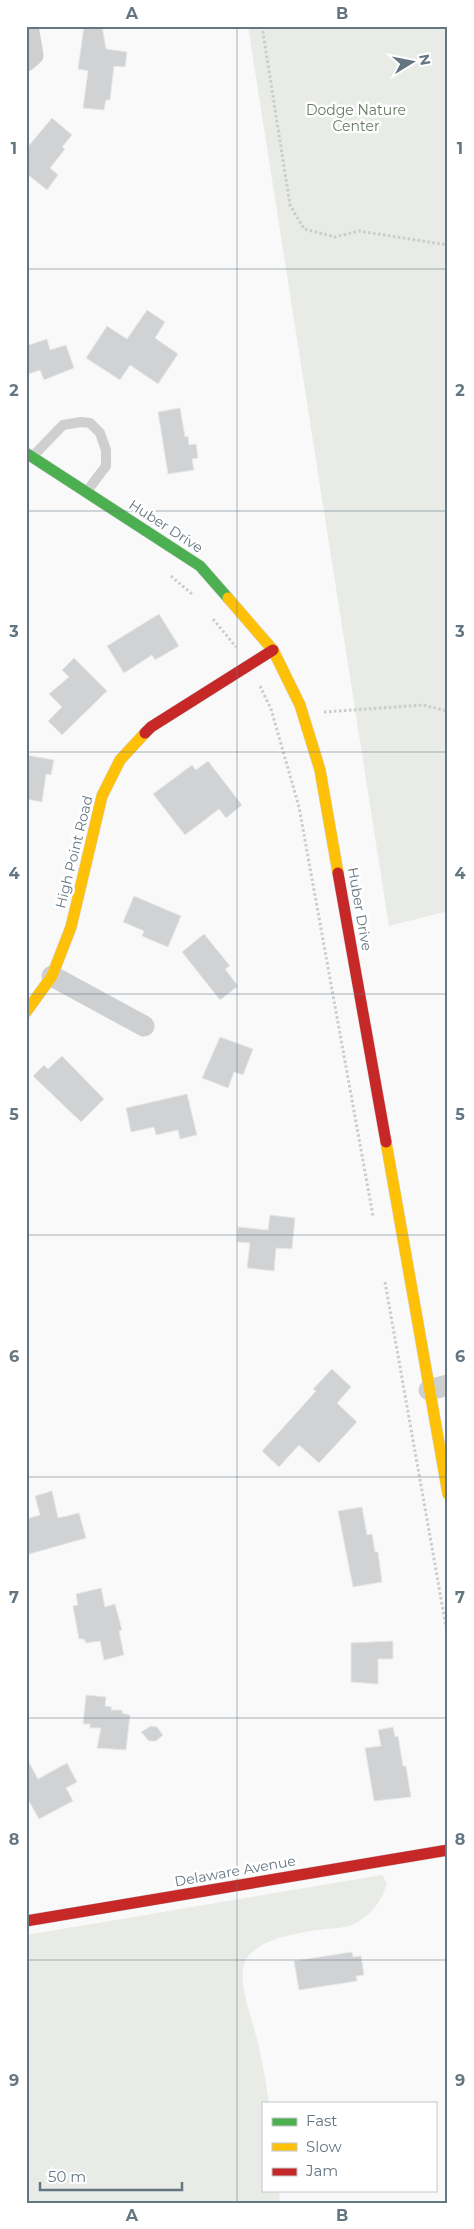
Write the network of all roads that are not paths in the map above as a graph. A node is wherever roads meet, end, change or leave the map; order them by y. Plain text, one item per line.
1 (28, 26) edge
2 (26, 61) edge
3 (29, 455) edge
4 (86, 492) junction
5 (273, 650) junction
6 (52, 976) junction
7 (26, 1012) edge
8 (144, 1026) dead end
9 (439, 1387) edge
10 (448, 1494) edge
11 (448, 1850) edge
12 (26, 1921) edge

1 - 2 street
3 - 4 street, Huber Drive
3 - 4 lane
4 - 5 street, Huber Drive
5 - 6 street, High Point Road
5 - 9 street, Huber Drive
6 - 7 street, High Point Road
6 - 8 street
9 - 10 street, Huber Drive
11 - 12 street, Delaware Avenue

